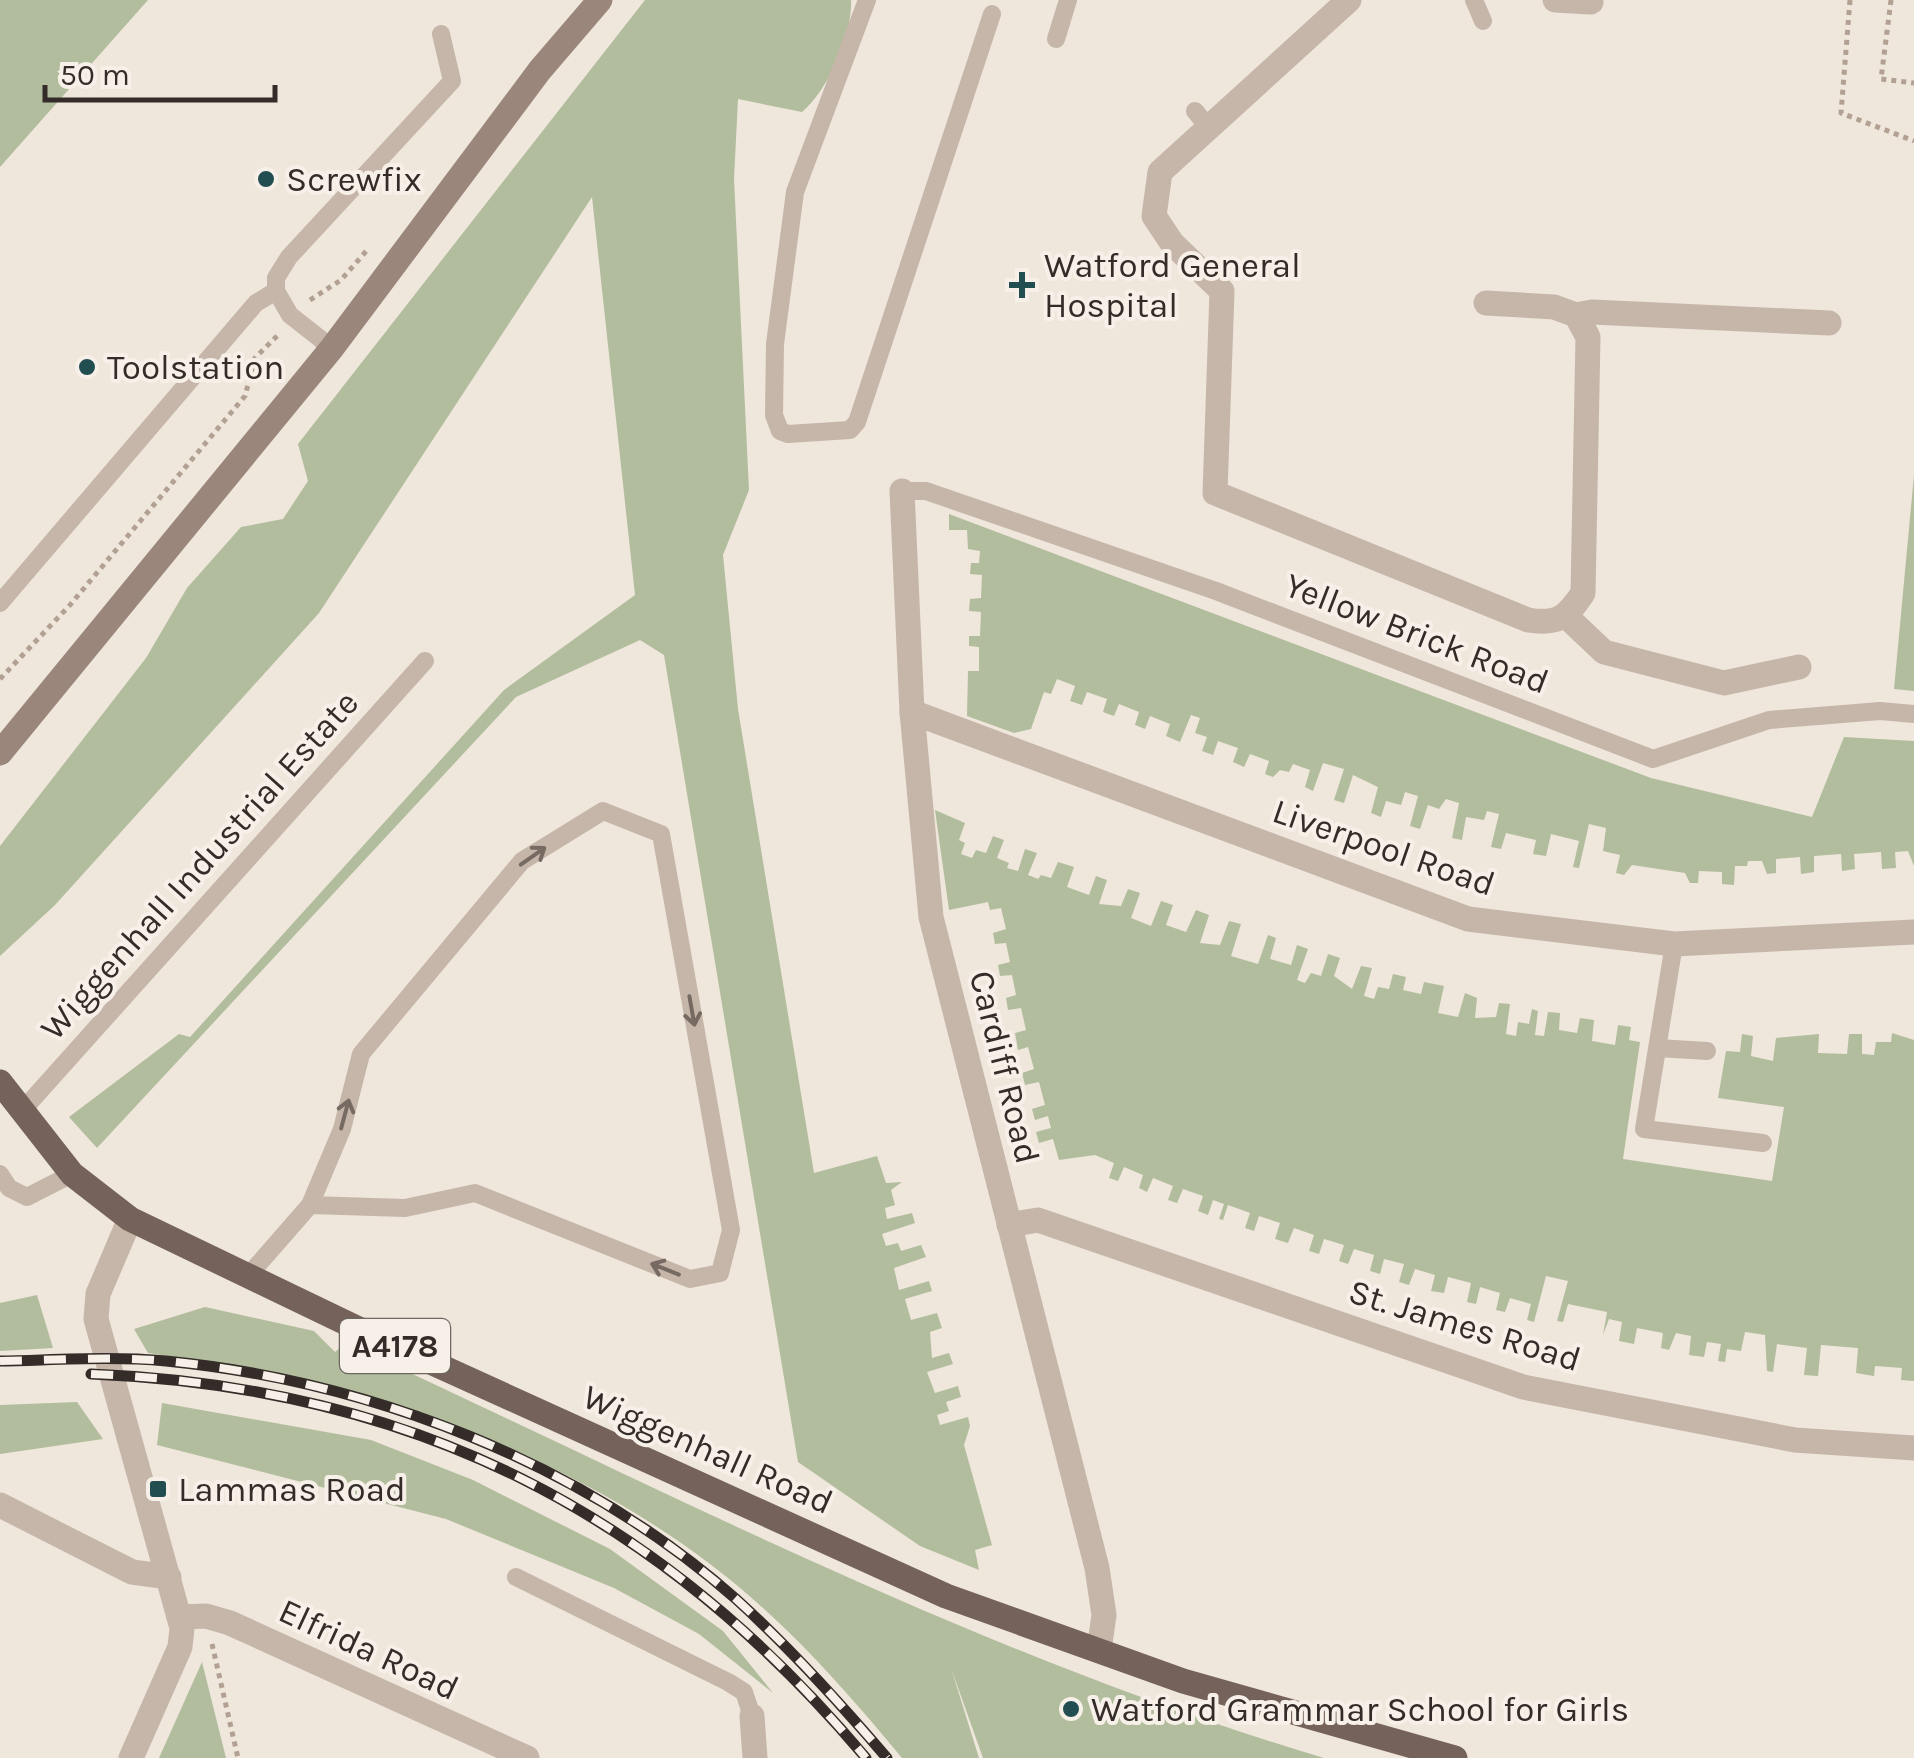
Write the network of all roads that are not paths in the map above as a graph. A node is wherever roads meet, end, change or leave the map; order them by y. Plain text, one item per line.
1 (600, 0) edge
2 (867, 0) edge
3 (1068, 0) edge
4 (1349, 0) edge
5 (1474, 0) edge
6 (1555, 0) edge
7 (1591, 2) edge
8 (992, 14) dead end
9 (1483, 21) dead end
10 (441, 34) dead end
11 (1056, 38) dead end
12 (276, 291) junction
13 (1486, 303) dead end
14 (1576, 315) junction
15 (1829, 323) dead end
16 (332, 348) junction
17 (902, 491) joint
18 (0, 603) edge
19 (1567, 617) junction
20 (425, 661) dead end
21 (1799, 668) dead end
22 (912, 712) junction
23 (1914, 714) edge
24 (0, 753) edge
25 (1914, 932) edge
26 (1674, 944) junction
27 (1658, 1048) junction
28 (1708, 1051) dead end
29 (0, 1082) edge
30 (21, 1112) junction
31 (1763, 1144) dead end
32 (0, 1174) edge
33 (72, 1174) junction
34 (310, 1205) junction
35 (130, 1220) junction
36 (1009, 1225) junction
37 (248, 1276) junction
38 (1914, 1448) edge
39 (0, 1505) edge
40 (169, 1577) junction
41 (516, 1577) dead end
42 (179, 1617) junction
43 (1099, 1650) junction
44 (752, 1716) joint
45 (131, 1758) edge
46 (527, 1758) edge
47 (755, 1758) edge
48 (1455, 1758) edge

1 - 16 street
2 - 8 lane
3 - 11 lane
4 - 19 street
5 - 9 lane
6 - 7 street
10 - 12 lane
12 - 16 lane
12 - 18 lane
13 - 14 street
14 - 15 street
14 - 19 street
16 - 24 street
17 - 22 street, Cardiff Road
17 - 23 lane, Yellow Brick Road
19 - 21 street
20 - 30 lane, Wiggenhall Industrial Estate
22 - 26 street, Liverpool Road
22 - 36 street, Cardiff Road
25 - 26 street, Liverpool Road
26 - 27 lane
27 - 28 lane
27 - 31 lane
29 - 30 main road, Wiggenhall Road / A4178
30 - 33 main road, Wiggenhall Road / A4178
32 - 33 lane
33 - 35 main road, Wiggenhall Road / A4178
34 -> 34 lane
34 - 37 lane
35 - 37 main road, Wiggenhall Road / A4178
35 - 40 street
36 - 38 street, St. James Road
36 - 43 street, Cardiff Road
37 - 43 main road, Wiggenhall Road / A4178
39 - 40 street
40 - 42 street
41 - 44 lane
42 - 45 street
42 - 46 street, Elfrida Road
43 - 48 main road, Wiggenhall Road / A4178
44 - 47 street

